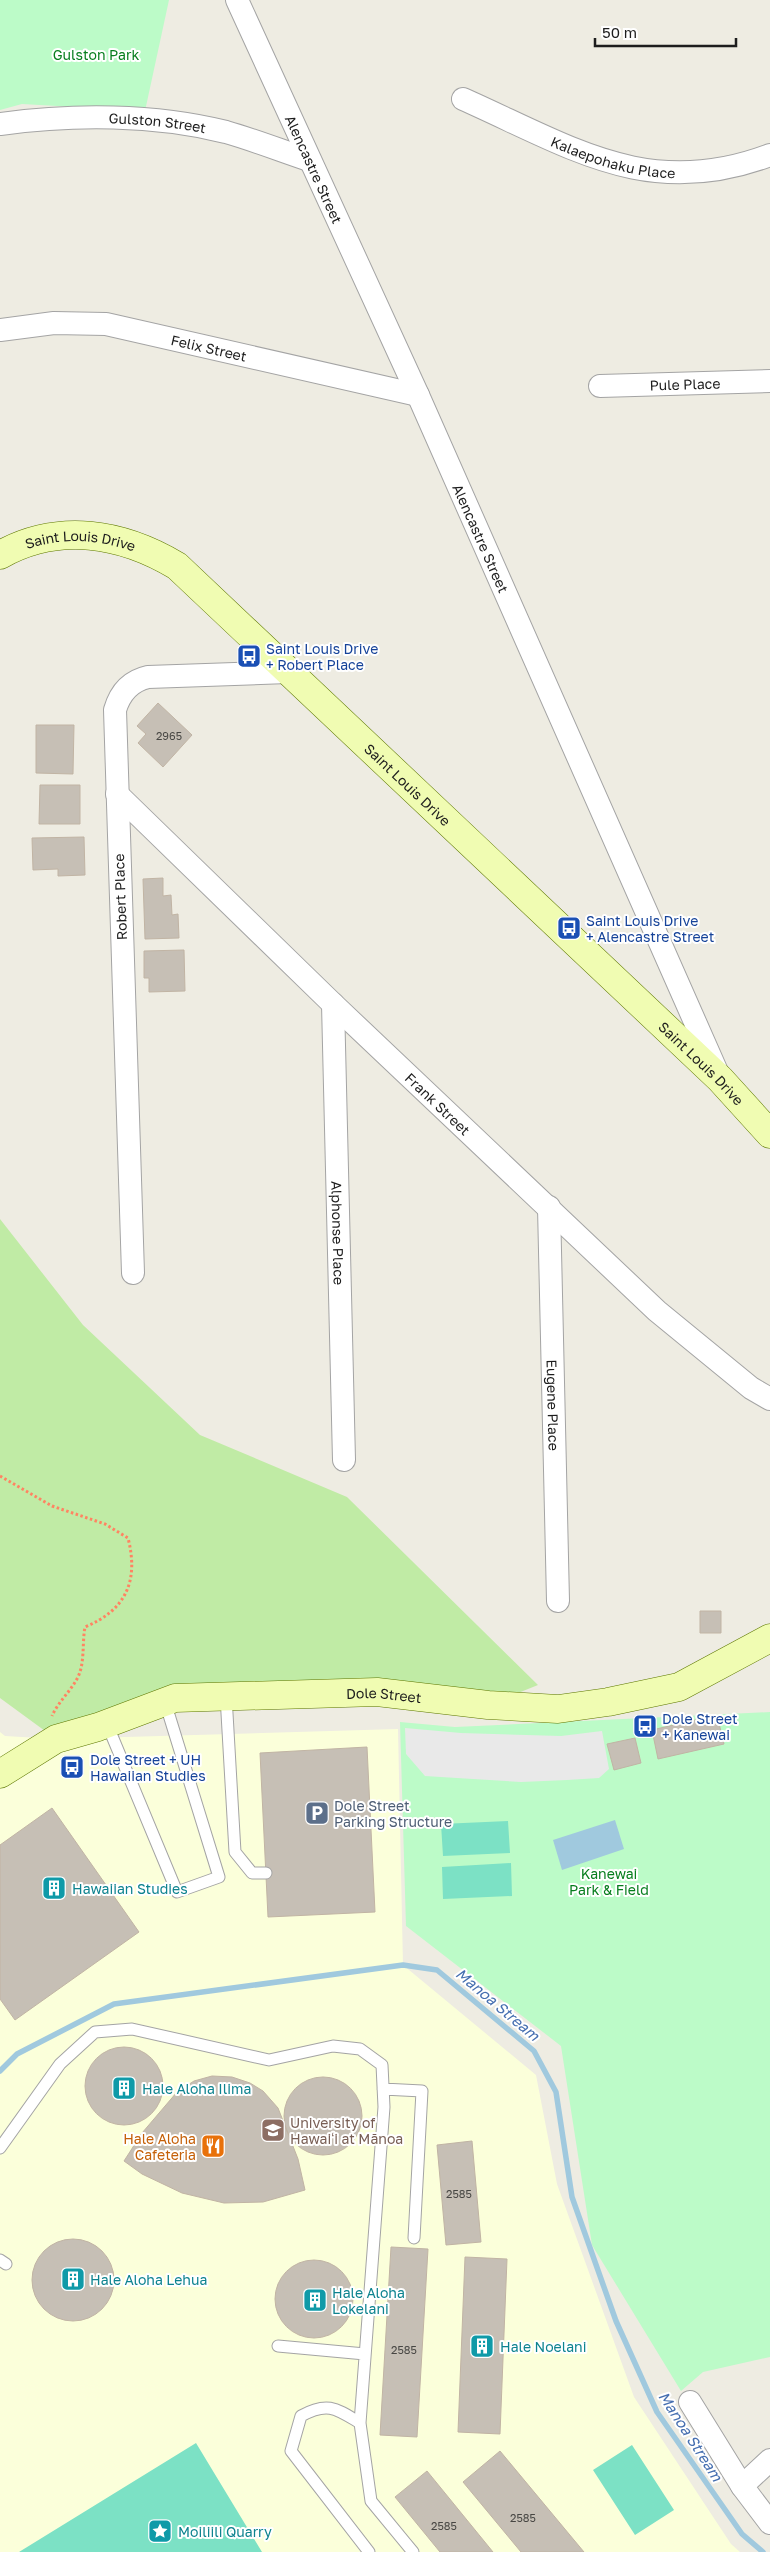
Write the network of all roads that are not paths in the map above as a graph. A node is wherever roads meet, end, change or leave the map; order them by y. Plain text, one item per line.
1 (237, 0) edge
2 (464, 99) dead end
3 (0, 124) edge
4 (770, 155) edge
5 (309, 160) junction
6 (0, 330) edge
7 (770, 381) edge
8 (600, 386) dead end
9 (418, 395) junction
10 (0, 555) edge
11 (288, 672) junction
12 (117, 794) junction
13 (333, 1004) junction
14 (720, 1079) junction
15 (770, 1134) edge
16 (549, 1207) junction
17 (133, 1274) dead end
18 (770, 1399) edge
19 (344, 1460) dead end
20 (558, 1601) dead end
21 (770, 1638) edge
22 (226, 1696) junction
23 (165, 1702) junction
24 (106, 1724) junction
25 (0, 1774) edge
26 (266, 1873) dead end
27 (383, 2089) junction
28 (0, 2148) edge
29 (414, 2238) dead end
30 (278, 2346) dead end
31 (365, 2354) junction
32 (690, 2402) dead end
33 (360, 2423) junction
34 (770, 2460) edge
35 (742, 2486) junction
36 (770, 2523) edge
37 (370, 2552) edge
38 (413, 2552) edge

1 - 5 street, Alencastre Street
2 - 4 street, Kalaepohaku Place
3 - 5 street, Gulston Street
5 - 9 street, Alencastre Street
6 - 9 street, Felix Street
7 - 8 street, Pule Place
9 - 14 street, Alencastre Street
10 - 11 street, Saint Louis Drive
11 - 12 street, Robert Place
11 - 14 street, Saint Louis Drive
12 - 13 street, Frank Street
12 - 17 street, Robert Place
13 - 16 street, Frank Street
13 - 19 street, Alphonse Place
14 - 15 street, Saint Louis Drive
16 - 18 street, Frank Street
16 - 20 street, Eugene Place
21 - 22 street, Dole Street
22 - 23 street, Dole Street
22 - 26 lane
23 - 24 street, Dole Street
23 - 24 lane
24 - 25 street, Dole Street
27 - 28 lane
27 - 29 lane
27 - 31 lane
30 - 31 lane
31 - 33 lane
32 - 35 street
33 - 37 lane
33 - 38 lane
34 - 35 street
35 - 36 street

